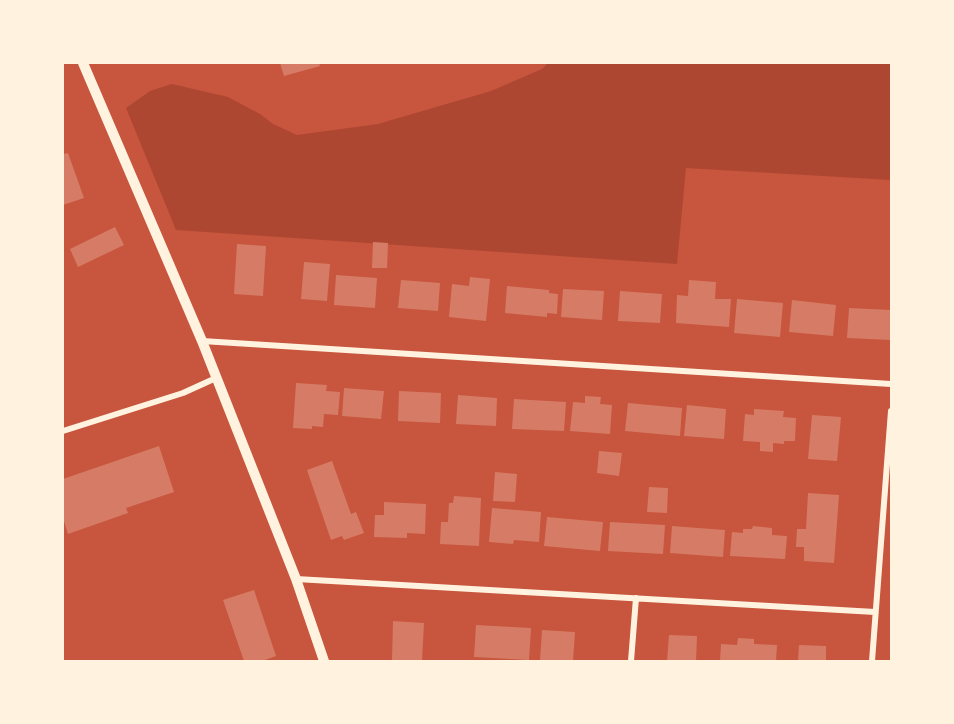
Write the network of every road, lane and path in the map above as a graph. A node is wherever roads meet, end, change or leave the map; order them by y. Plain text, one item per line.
1 (82, 63) edge
2 (202, 341) junction
3 (216, 378) junction
4 (891, 384) edge
5 (891, 411) edge
6 (63, 431) edge
7 (296, 579) junction
8 (636, 598) junction
9 (875, 612) junction
10 (324, 661) edge
11 (631, 661) edge
12 (872, 661) edge

1 - 2 street
2 - 3 street
2 - 4 street
3 - 6 street
3 - 7 street
5 - 9 street
7 - 8 street
7 - 10 street
8 - 9 street
8 - 11 street
9 - 12 street

